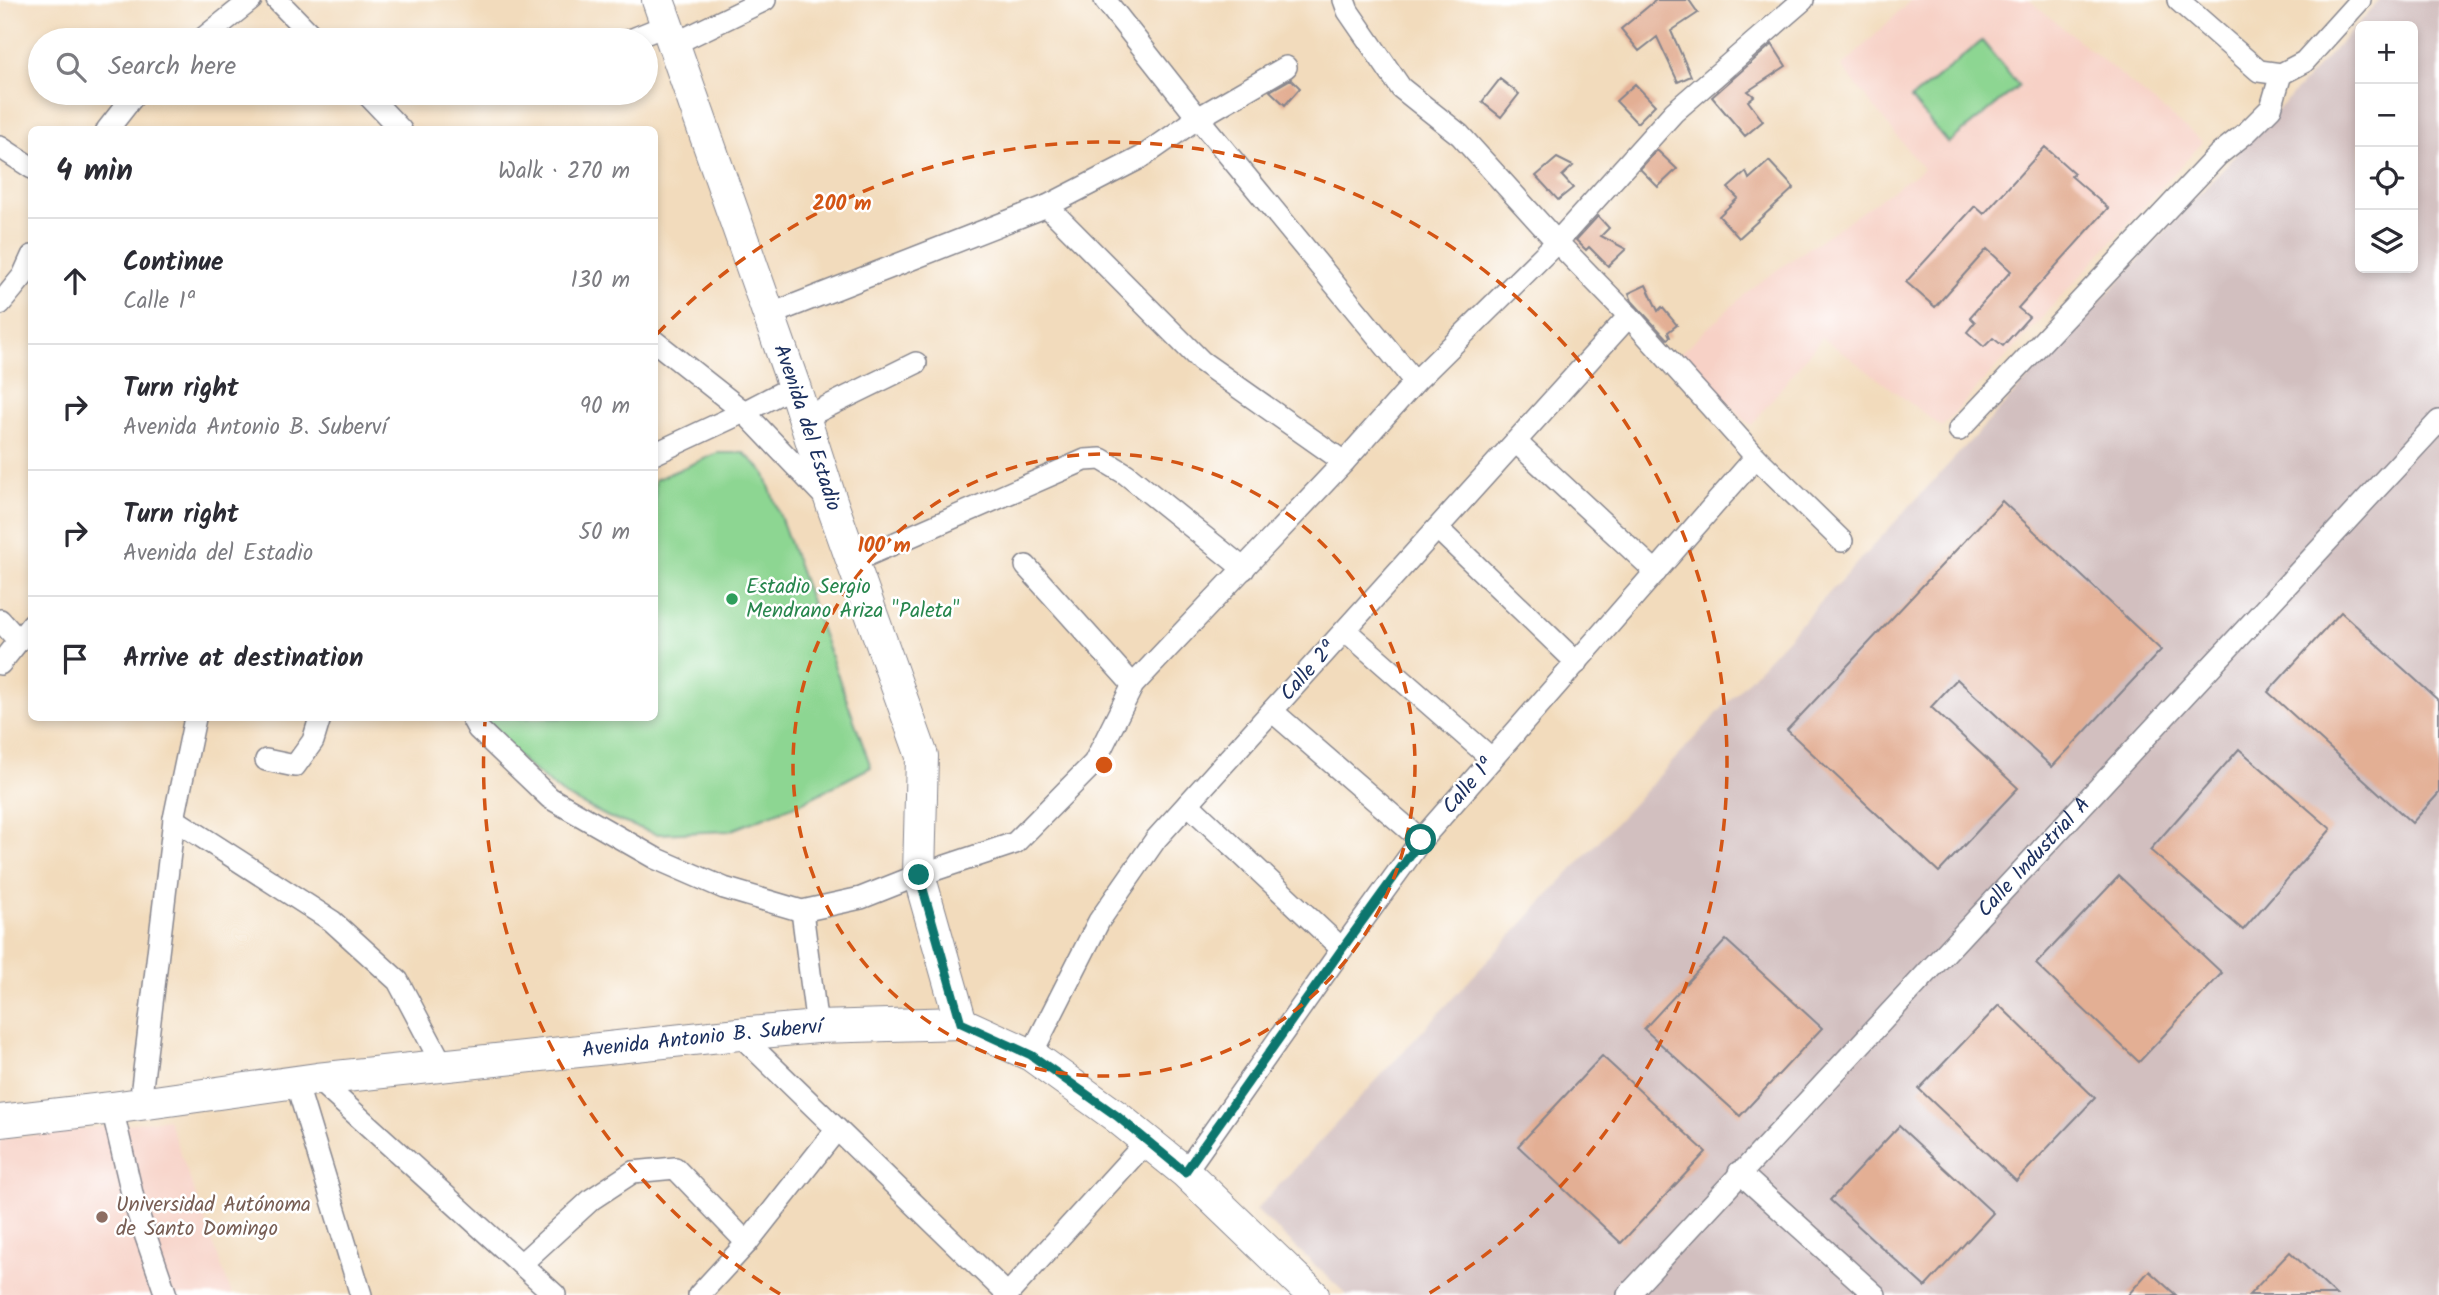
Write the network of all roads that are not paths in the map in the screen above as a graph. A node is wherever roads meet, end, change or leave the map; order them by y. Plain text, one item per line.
1 (251, 0) edge
2 (277, 0) edge
3 (765, 0) edge
4 (1105, 0) edge
5 (1344, 0) edge
6 (1803, 0) edge
7 (2178, 0) edge
8 (2360, 0) edge
9 (666, 23) edge
10 (216, 28) edge
11 (304, 28) edge
12 (1286, 67) dead end
13 (2281, 74) junction
14 (127, 105) edge
15 (377, 105) edge
16 (1198, 118) junction
17 (110, 126) edge
18 (397, 126) edge
19 (0, 147) edge
20 (28, 165) edge
21 (1047, 206) junction
22 (1557, 242) junction
23 (28, 265) edge
24 (0, 304) edge
25 (769, 315) junction
26 (1629, 316) junction
27 (658, 344) edge
28 (916, 363) dead end
29 (1415, 382) junction
30 (794, 386) junction
31 (744, 412) junction
32 (804, 418) junction
33 (2439, 421) edge
34 (1959, 430) dead end
35 (1516, 442) junction
36 (658, 452) edge
37 (1756, 457) junction
38 (1344, 462) junction
39 (832, 504) junction
40 (1438, 529) junction
41 (1842, 541) dead end
42 (852, 562) junction
43 (1026, 566) dead end
44 (1244, 569) junction
45 (1656, 572) junction
46 (0, 620) edge
47 (1346, 631) junction
48 (25, 632) edge
49 (1577, 663) junction
50 (0, 664) edge
51 (1133, 685) junction
52 (1272, 711) junction
53 (194, 721) edge
54 (319, 721) edge
55 (474, 721) edge
56 (1492, 759) junction
57 (266, 761) dead end
58 (1188, 804) junction
59 (174, 819) junction
60 (1421, 840) junction
61 (919, 875) junction
62 (802, 911) junction
63 (1342, 949) junction
64 (961, 1023) junction
65 (817, 1027) junction
66 (739, 1034) junction
67 (1031, 1055) junction
68 (443, 1066) junction
69 (306, 1081) junction
70 (126, 1106) junction
71 (0, 1121) edge
72 (837, 1129) junction
73 (1147, 1141) junction
74 (1185, 1172) junction
75 (1740, 1172) junction
76 (747, 1243) junction
77 (521, 1264) junction
78 (166, 1295) edge
79 (360, 1295) edge
80 (555, 1295) edge
81 (699, 1295) edge
82 (1008, 1295) edge
83 (1312, 1295) edge
84 (1628, 1295) edge
85 (1875, 1295) edge

1 - 10 street
2 - 11 street
3 - 9 street
4 - 16 street
5 - 22 street
6 - 22 street
7 - 13 street
8 - 13 street
9 - 25 main road, Avenida del Estadio
12 - 16 street
13 - 34 street
14 - 17 street
15 - 18 street
16 - 21 street
16 - 29 street
19 - 20 street
21 - 25 street
21 - 38 street
22 - 26 street
22 - 29 street
23 - 24 street
25 - 30 main road, Avenida del Estadio
26 - 35 street, Calle 2ª
26 - 37 street
27 - 31 street
28 - 32 street
29 - 38 street
30 - 31 street
30 - 32 main road, Avenida del Estadio
31 - 36 street
31 - 39 street
32 - 39 main road, Avenida del Estadio
33 - 75 street, Calle Industrial A
35 - 40 street, Calle 2ª
35 - 45 street
37 - 41 street
37 - 45 street, Calle 1ª
38 - 44 street
39 - 42 main road, Avenida del Estadio
40 - 47 street, Calle 2ª
40 - 49 street
42 - 44 street
42 - 61 main road, Avenida del Estadio
43 - 51 street
44 - 51 street
45 - 49 street, Calle 1ª
46 - 48 street
47 - 52 street, Calle 2ª
47 - 56 street
48 - 50 street
49 - 56 street, Calle 1ª
51 - 61 street
52 - 58 street, Calle 2ª
52 - 60 street
53 - 59 street
54 - 57 street
55 - 62 street
56 - 60 street, Calle 1ª
58 - 63 street
58 - 67 street, Calle 2ª
59 - 68 street
59 - 70 street
60 - 63 street, Calle 1ª
61 - 62 street
61 - 64 main road, Avenida del Estadio
62 - 65 street
63 - 74 street, Calle 1ª
64 - 65 main road, Avenida Antonio B. Suberví
64 - 67 main road, Avenida Antonio B. Suberví
65 - 66 main road, Avenida Antonio B. Suberví
66 - 68 main road, Avenida Antonio B. Suberví
66 - 72 street
67 - 73 main road, Avenida Antonio B. Suberví
68 - 69 main road, Avenida Antonio B. Suberví
69 - 70 main road, Avenida Antonio B. Suberví
69 - 77 street
69 - 79 street
70 - 71 main road, Avenida Antonio B. Suberví
70 - 78 street
72 - 76 street
72 - 82 street
73 - 74 main road, Avenida Antonio B. Suberví
73 - 82 street
74 - 83 main road, Avenida Antonio B. Suberví
75 - 84 street, Calle Industrial A
75 - 85 street
76 - 77 street
76 - 81 street
77 - 80 street

